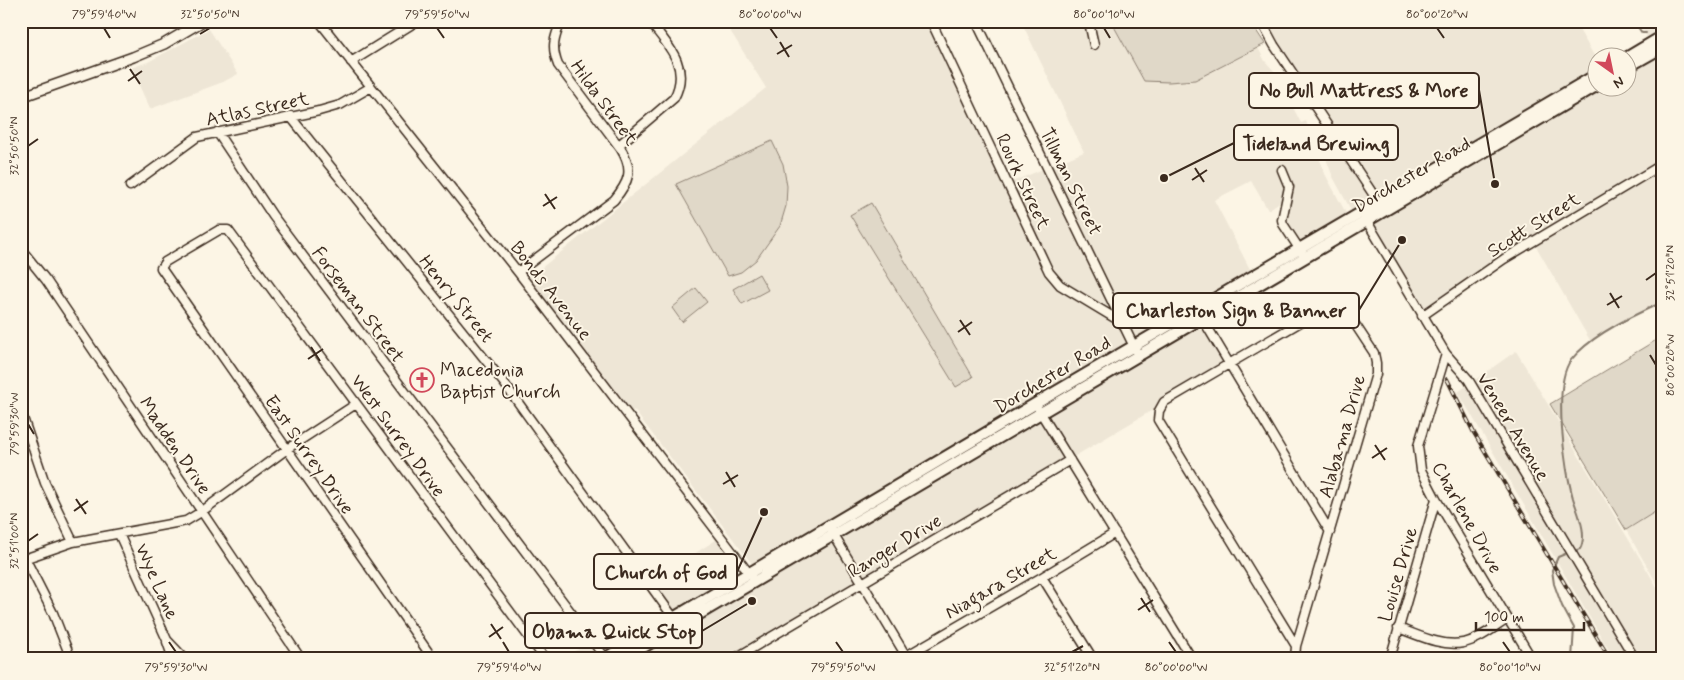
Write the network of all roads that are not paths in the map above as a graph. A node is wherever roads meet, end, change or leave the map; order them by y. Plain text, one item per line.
1 (203, 21) edge
2 (319, 21) edge
3 (418, 21) edge
4 (561, 21) edge
5 (649, 21) edge
6 (931, 21) edge
7 (976, 21) edge
8 (1087, 21) edge
9 (1261, 21) edge
10 (1663, 36) edge
11 (1094, 45) dead end
12 (1663, 47) edge
13 (1636, 52) edge
14 (350, 62) junction
15 (1636, 62) edge
16 (1586, 81) edge
17 (370, 87) junction
18 (1586, 92) edge
19 (21, 97) edge
20 (290, 116) junction
21 (217, 132) junction
22 (619, 146) junction
23 (1663, 164) edge
24 (1282, 170) dead end
25 (130, 186) dead end
26 (1381, 206) junction
27 (1364, 216) junction
28 (21, 252) edge
29 (1302, 253) junction
30 (161, 268) joint
31 (518, 272) junction
32 (1422, 316) junction
33 (1202, 318) junction
34 (1123, 323) junction
35 (1136, 350) junction
36 (1446, 354) junction
37 (1230, 364) junction
38 (356, 404) junction
39 (1035, 404) junction
40 (21, 412) edge
41 (1041, 413) junction
42 (286, 450) junction
43 (1070, 460) junction
44 (1436, 499) junction
45 (201, 512) junction
46 (831, 530) junction
47 (1330, 532) junction
48 (1115, 533) junction
49 (120, 534) junction
50 (73, 542) junction
51 (23, 559) edge
52 (749, 573) junction
53 (1042, 577) junction
54 (755, 582) junction
55 (863, 583) junction
56 (674, 618) junction
57 (1508, 619) junction
58 (679, 627) junction
59 (1398, 628) junction
60 (167, 640) junction
61 (1296, 646) junction
62 (903, 657) edge
63 (605, 658) edge
64 (72, 659) edge
65 (173, 659) edge
66 (185, 659) edge
67 (301, 659) edge
68 (433, 659) edge
69 (545, 659) edge
70 (624, 659) edge
71 (734, 659) edge
72 (1093, 659) edge
73 (1192, 659) edge
74 (1295, 659) edge
75 (1390, 659) edge
76 (1532, 659) edge
77 (1635, 659) edge

1 - 19 street
2 - 14 street, Bonds Avenue
3 - 14 street
4 - 22 street, Hilda Street
5 - 22 street
6 - 34 street, Rourk Street
7 - 34 street, Tillman Street
8 - 11 street
9 - 26 street
10 - 13 main road
12 - 15 main road
14 - 17 street, Bonds Avenue
16 - 26 main road, Dorchester Road
17 - 20 street, Atlas Street
17 - 31 street, Bonds Avenue
18 - 26 main road, Dorchester Road
20 - 21 street, Atlas Street
20 - 56 street, Henry Street
21 - 25 street, Atlas Street
21 - 63 street, Forseman Street
22 - 31 street, Hilda Street
23 - 32 street, Scott Street
24 - 29 street
26 - 27 main road, Dorchester Road
27 - 29 main road, Dorchester Road
27 - 32 street, Veneer Avenue
28 - 45 street, Madden Drive
29 - 33 main road, Dorchester Road
29 - 35 main road, Dorchester Road
30 - 38 street, West Surrey Drive
30 - 42 street, East Surrey Drive
31 - 52 street, Bonds Avenue
32 - 36 street, Veneer Avenue
33 - 35 main road, Dorchester Road
33 - 37 street
34 - 35 street, Tillman Street
35 - 39 main road, Dorchester Road
35 - 41 main road, Dorchester Road
36 - 44 street, Charlene Drive
36 - 77 street, Veneer Avenue
37 - 47 street
37 - 47 street, Alabama Drive
37 - 61 street, Alabama Drive
38 - 42 street
38 - 69 street, West Surrey Drive
39 - 41 street
39 - 46 main road, Dorchester Road
40 - 50 street
41 - 43 street
41 - 46 main road, Dorchester Road
42 - 45 street
42 - 68 street, East Surrey Drive
43 - 48 street
43 - 55 street, Ranger Drive
44 - 57 street, Charlene Drive
44 - 59 street, Louise Drive
45 - 49 street
45 - 67 street, Madden Drive
46 - 52 main road, Dorchester Road
46 - 54 main road, Dorchester Road
46 - 55 street
47 - 61 street, Alabama Drive
48 - 53 street, Niagara Street
48 - 73 street
49 - 50 street
49 - 60 street, Wye Lane
50 - 51 street
51 - 64 street
52 - 54 street, Bonds Avenue
52 - 56 main road, Dorchester Road
53 - 62 street, Niagara Street
53 - 72 street
54 - 58 main road, Dorchester Road
55 - 62 street
55 - 71 street, Ranger Drive
56 - 58 street, Henry Street
56 - 63 main road, Dorchester Road
57 - 59 street
57 - 76 street, Charlene Drive
58 - 70 main road, Dorchester Road
59 - 75 street, Louise Drive
60 - 65 street, Wye Lane
60 - 66 street, Wye Lane
61 - 74 street, Alabama Drive

